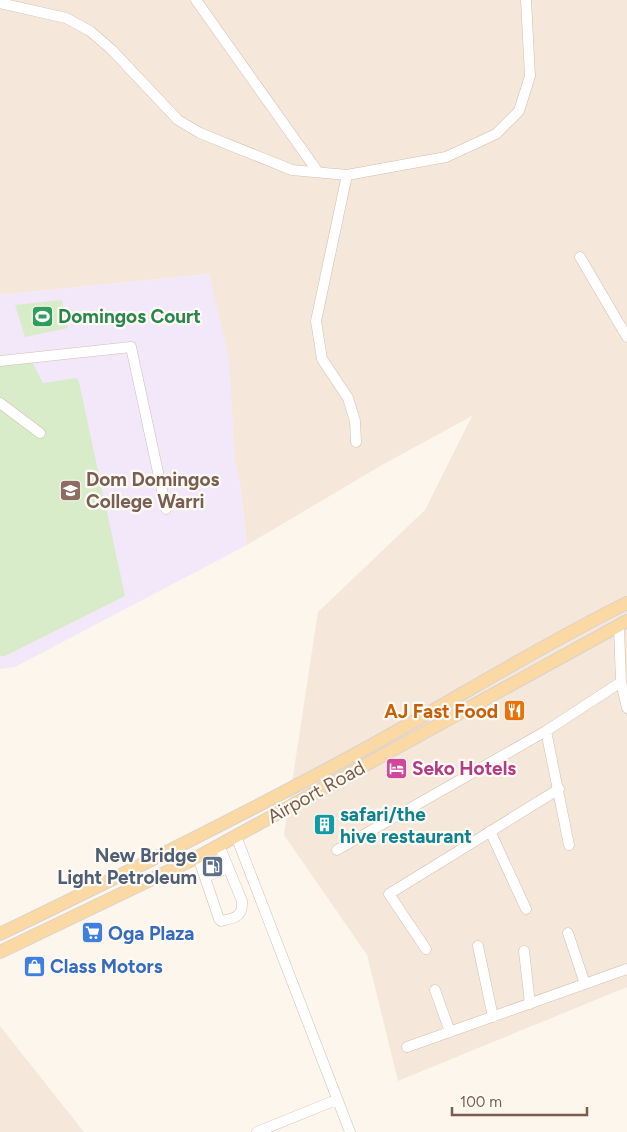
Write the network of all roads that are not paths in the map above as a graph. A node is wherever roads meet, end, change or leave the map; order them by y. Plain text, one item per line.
1 (196, 0) edge
2 (526, 0) edge
3 (0, 3) edge
4 (318, 172) junction
5 (347, 175) junction
6 (580, 257) dead end
7 (627, 337) edge
8 (0, 361) edge
9 (0, 403) edge
10 (40, 433) dead end
11 (356, 442) dead end
12 (166, 509) dead end
13 (627, 603) edge
14 (623, 623) edge
15 (621, 682) junction
16 (627, 708) edge
17 (546, 730) junction
18 (559, 789) junction
19 (490, 831) junction
20 (236, 836) junction
21 (219, 845) junction
22 (569, 846) dead end
23 (337, 850) dead end
24 (198, 857) junction
25 (143, 864) junction
26 (228, 868) junction
27 (205, 877) junction
28 (152, 879) junction
29 (526, 909) dead end
30 (568, 933) dead end
31 (0, 934) edge
32 (478, 946) dead end
33 (426, 948) dead end
34 (524, 951) dead end
35 (0, 952) edge
36 (627, 969) edge
37 (585, 984) junction
38 (435, 990) dead end
39 (530, 1004) junction
40 (493, 1017) junction
41 (450, 1032) junction
42 (407, 1047) dead end
43 (336, 1100) junction
44 (258, 1132) edge
45 (350, 1132) edge

1 - 4 street
2 - 5 street
3 - 4 street
4 - 5 street
5 - 11 street
6 - 7 street
8 - 12 street
9 - 10 street
13 - 25 main road, Airport Road
14 - 15 street
14 - 20 main road, Airport Road
15 - 16 street
15 - 17 street
17 - 18 street
17 - 23 street
18 - 19 street
18 - 22 street
19 - 29 street
19 - 33 street
20 - 21 main road, Airport Road
20 - 43 street
21 - 24 main road, Airport Road
21 - 26 street
24 - 27 street
24 - 28 main road, Airport Road
25 - 28 main road
25 - 31 main road, Airport Road
26 - 27 street
26 - 27 street
28 - 35 main road, Airport Road
30 - 37 street
32 - 40 street
34 - 39 street
36 - 37 street
37 - 39 street
38 - 41 street
39 - 40 street
40 - 41 street
41 - 42 street
43 - 44 street
43 - 45 street

